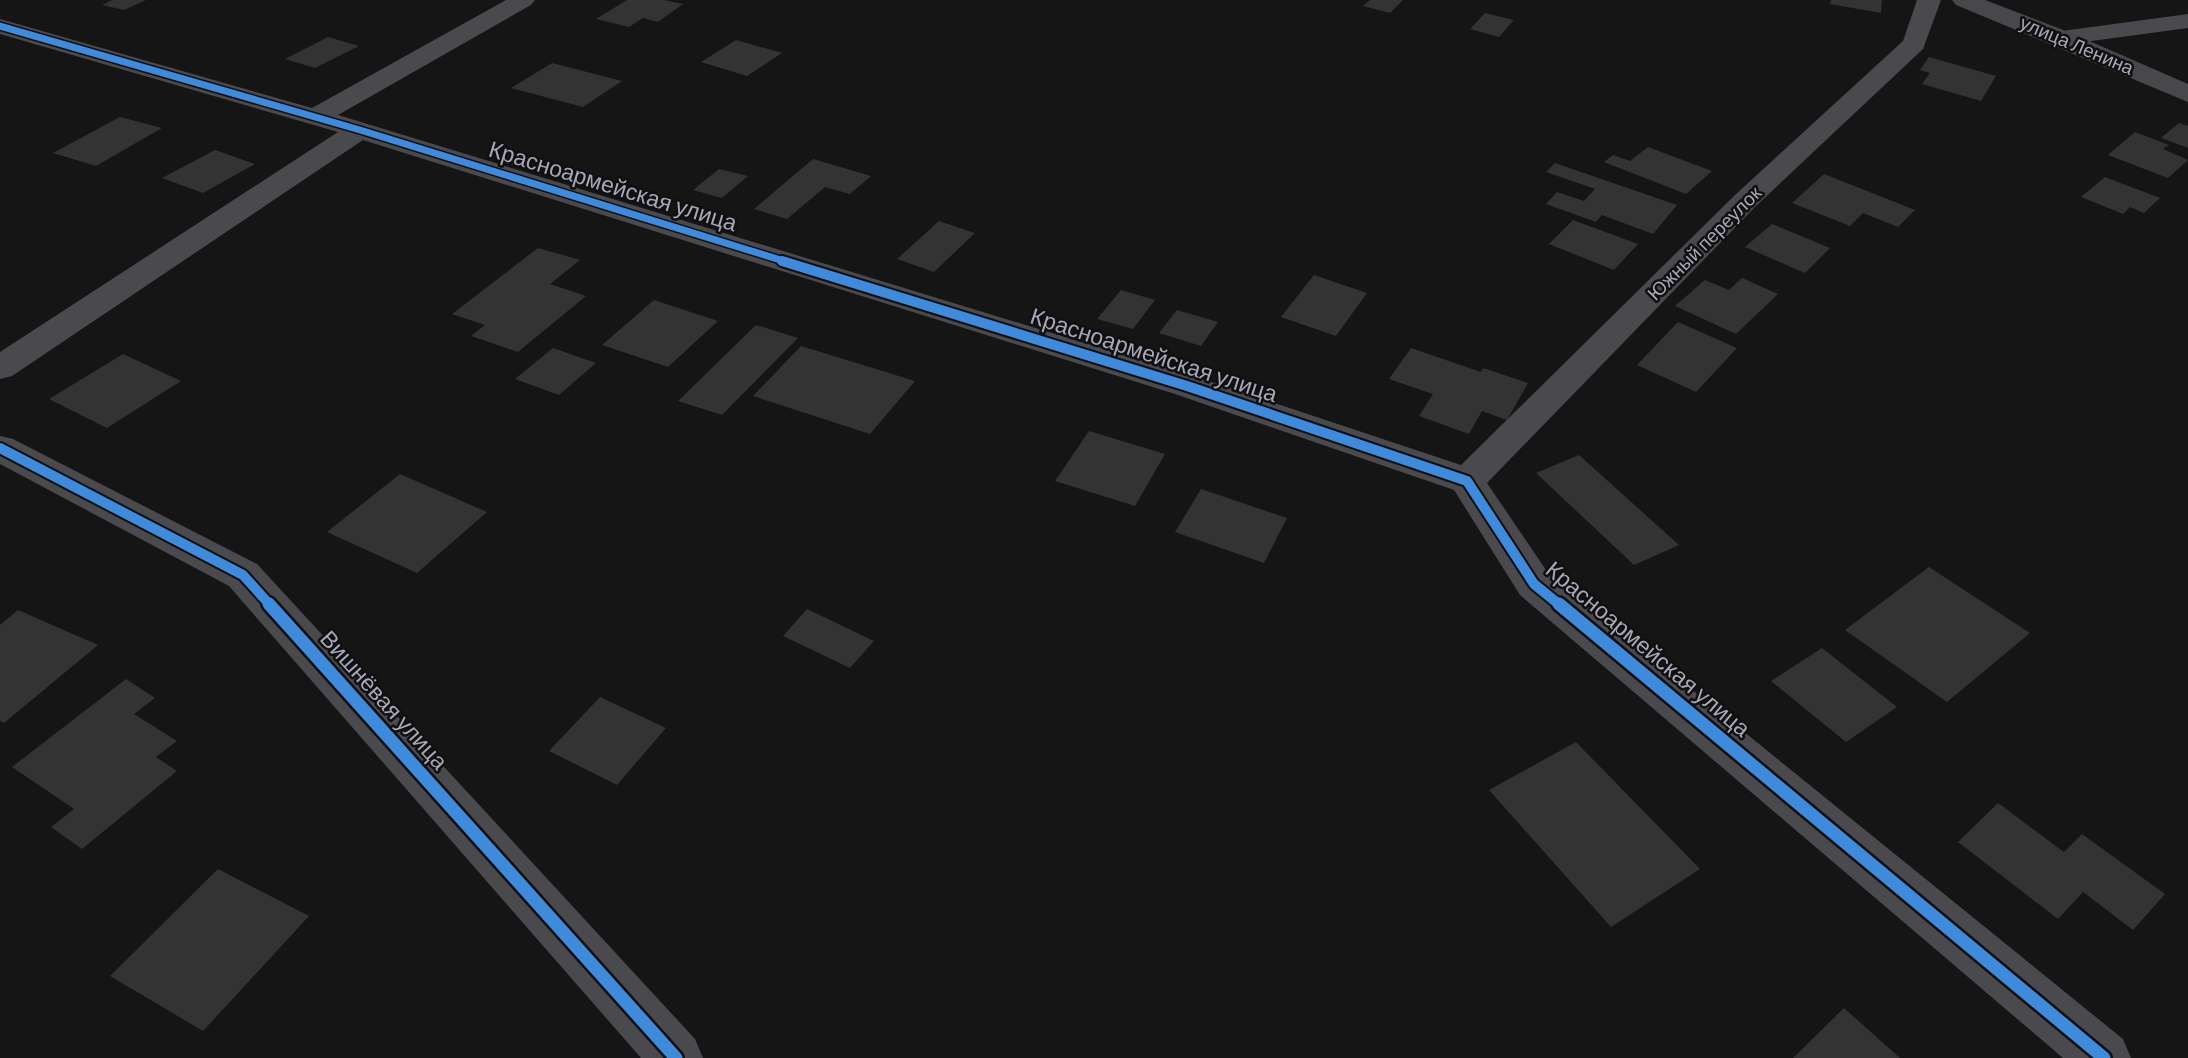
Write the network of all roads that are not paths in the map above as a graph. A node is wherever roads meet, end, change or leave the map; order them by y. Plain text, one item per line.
1 (523, 0) edge
2 (1929, 0) edge
3 (1964, 0) edge
4 (2188, 21) edge
5 (0, 26) edge
6 (2062, 38) junction
7 (2188, 94) edge
8 (314, 117) junction
9 (360, 130) junction
10 (0, 368) edge
11 (0, 448) edge
12 (1467, 481) junction
13 (676, 1058) edge
14 (2104, 1058) edge

1 - 8 street
2 - 12 street, Южный переулок
3 - 6 main road, улица Ленина
4 - 6 street
5 - 8 street, Красноармейская улица
6 - 7 main road, улица Ленина
8 - 9 street, Красноармейская улица
9 - 10 street
9 - 12 street, Красноармейская улица
11 - 13 street, Вишнёвая улица
12 - 14 street, Красноармейская улица

